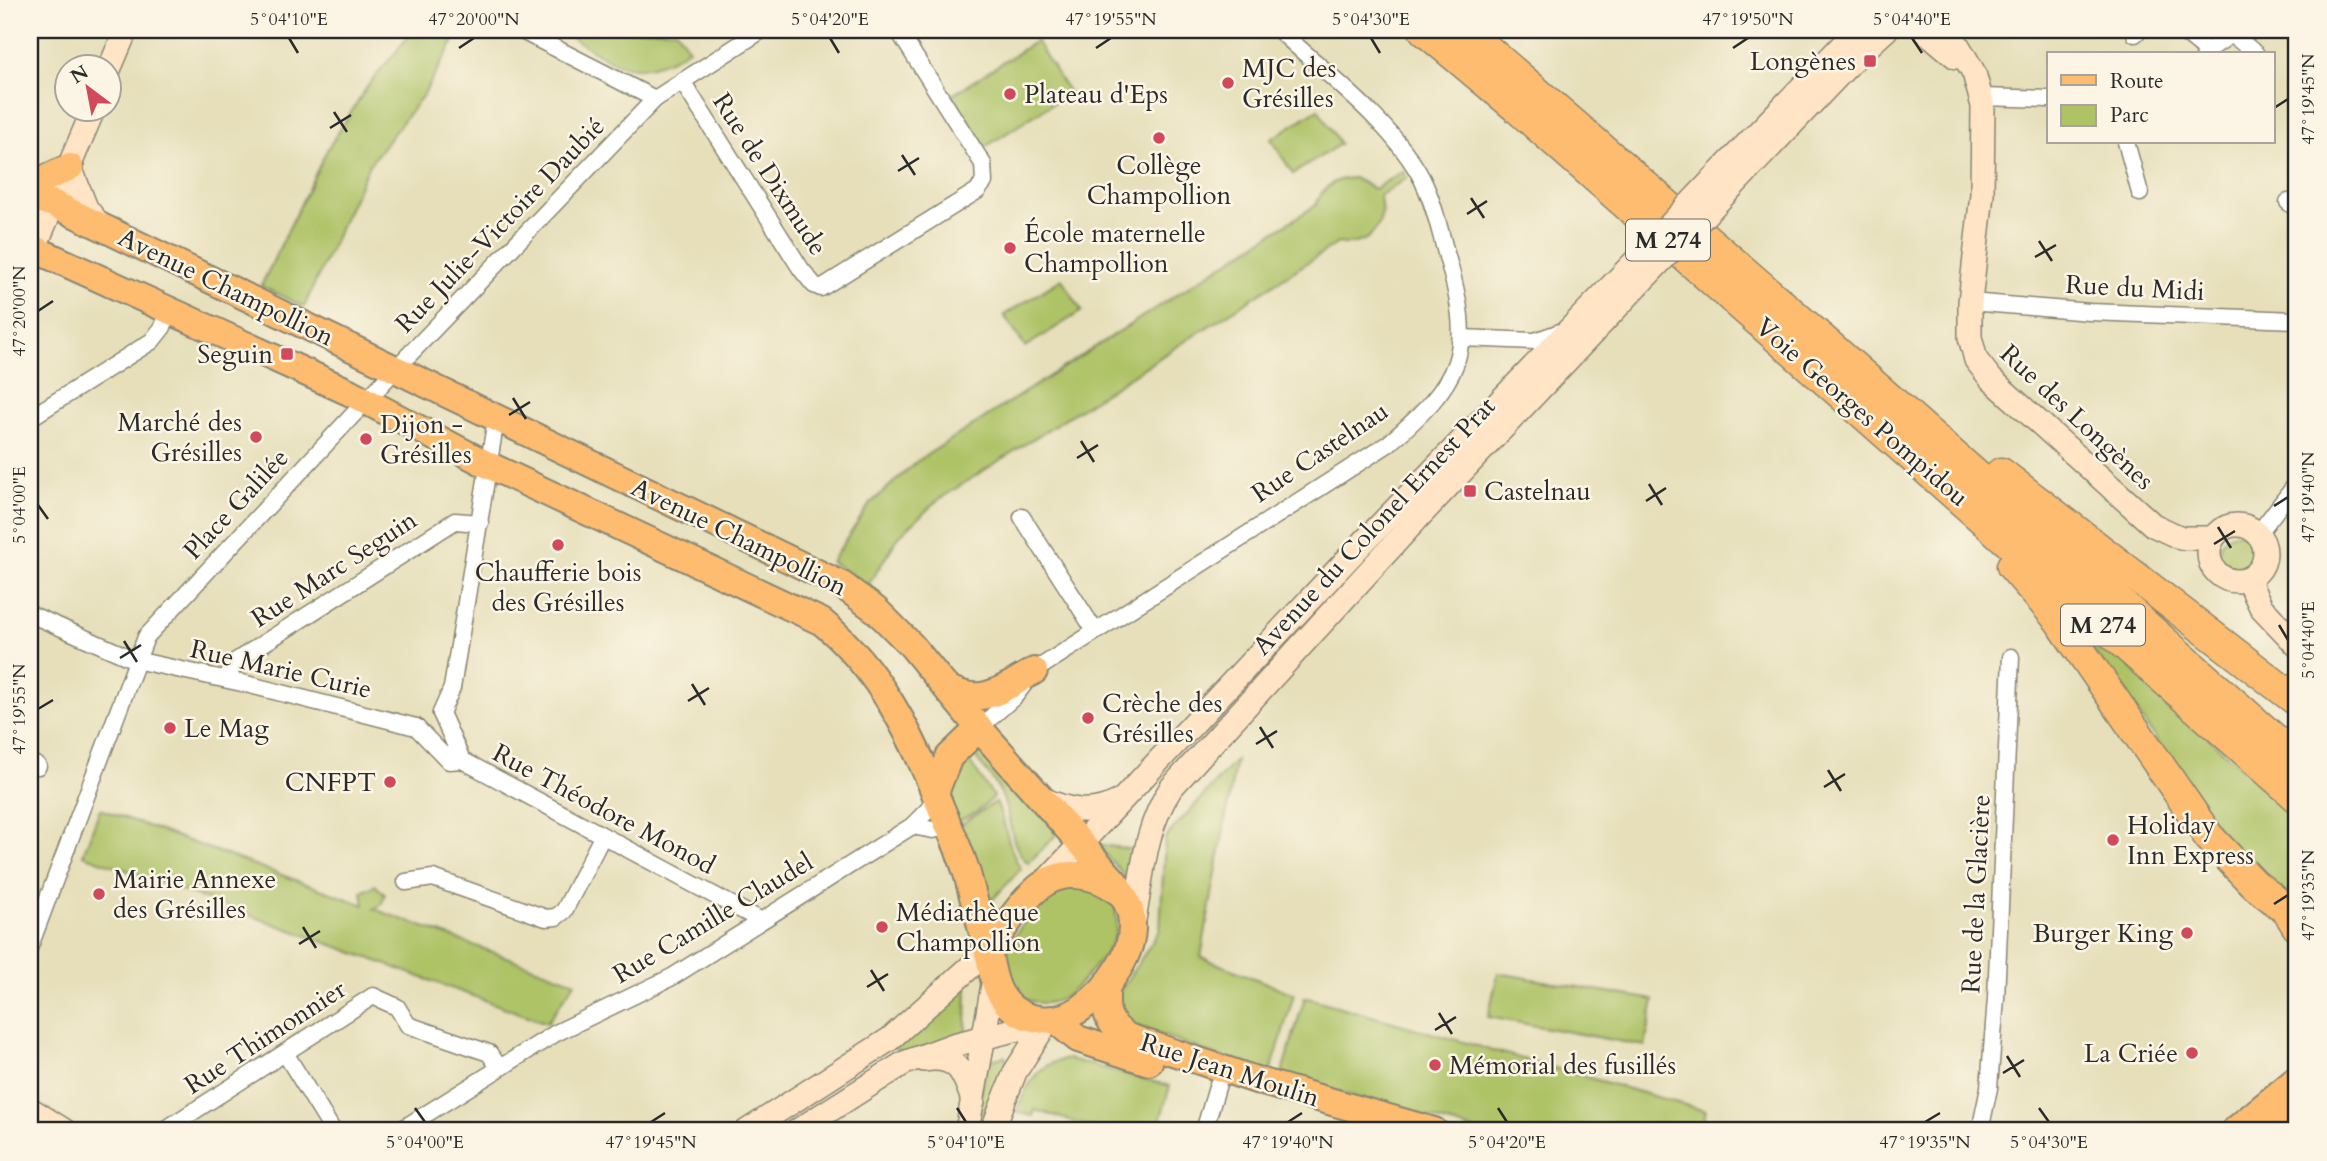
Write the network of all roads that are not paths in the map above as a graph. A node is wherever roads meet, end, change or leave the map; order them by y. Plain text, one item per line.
1 (126, 30) edge
2 (520, 30) edge
3 (762, 30) edge
4 (898, 30) edge
5 (1279, 30) edge
6 (1423, 30) edge
7 (1465, 30) edge
8 (1857, 30) edge
9 (1886, 30) edge
10 (1924, 30) edge
11 (1949, 30) edge
12 (2181, 30) edge
13 (2236, 32) edge
14 (117, 52) edge
15 (2205, 52) edge
16 (2207, 52) edge
17 (2254, 52) edge
18 (1974, 73) junction
19 (682, 81) junction
20 (1982, 97) junction
21 (655, 99) junction
22 (2047, 99) edge
23 (87, 122) edge
24 (2127, 144) edge
25 (69, 167) junction
26 (1725, 181) junction
27 (30, 186) edge
28 (2140, 193) dead end
29 (42, 201) edge
30 (101, 227) junction
31 (32, 248) edge
32 (1630, 280) junction
33 (1970, 302) junction
34 (168, 311) junction
35 (2297, 320) edge
36 (1572, 327) junction
37 (1462, 338) junction
38 (1821, 338) junction
39 (381, 385) junction
40 (30, 418) edge
41 (496, 419) junction
42 (1909, 453) junction
43 (491, 466) junction
44 (2297, 483) edge
45 (1022, 517) dead end
46 (480, 523) junction
47 (2258, 534) junction
48 (2213, 538) junction
49 (2248, 580) junction
50 (30, 614) edge
51 (1095, 631) junction
52 (2297, 645) edge
53 (2011, 657) dead end
54 (135, 660) junction
55 (1034, 671) junction
56 (226, 679) junction
57 (946, 687) junction
58 (2297, 701) edge
59 (440, 713) junction
60 (416, 727) junction
61 (979, 728) junction
62 (2297, 760) edge
63 (462, 761) junction
64 (935, 793) junction
65 (1126, 797) junction
66 (2297, 797) edge
67 (1043, 799) junction
68 (912, 826) junction
69 (949, 827) junction
70 (602, 837) junction
71 (1082, 843) junction
72 (406, 882) dead end
73 (1045, 882) junction
74 (1122, 895) junction
75 (760, 920) junction
76 (2297, 926) edge
77 (1130, 942) junction
78 (30, 946) edge
79 (988, 951) junction
80 (994, 979) junction
81 (1107, 984) junction
82 (1051, 1021) junction
83 (985, 1038) junction
84 (285, 1053) junction
85 (904, 1063) junction
86 (499, 1067) junction
87 (2297, 1079) edge
88 (1218, 1084) junction
89 (973, 1103) junction
90 (2297, 1107) edge
91 (30, 1109) edge
92 (65, 1131) edge
93 (163, 1131) edge
94 (333, 1131) edge
95 (399, 1131) edge
96 (747, 1131) edge
97 (797, 1131) edge
98 (967, 1131) edge
99 (992, 1131) edge
100 (1204, 1131) edge
101 (1382, 1131) edge
102 (1434, 1131) edge
103 (1980, 1131) edge
104 (2234, 1131) edge
105 (2267, 1131) edge

1 - 14 main road
2 - 21 street
3 - 19 street
4 - 19 street, Rue de Dixmude
5 - 37 street, Rue Castelnau
6 - 42 highway, Voie Georges Pompidou / M 274
7 - 38 highway, Voie Georges Pompidou / M 274
8 - 26 main road
9 - 26 main road
10 - 18 main road
11 - 18 main road, Rue des Longènes
12 - 15 street
13 - 16 street
13 - 17 street
18 - 20 main road, Rue des Longènes
19 - 21 street
20 - 22 street
20 - 33 main road, Rue des Longènes
21 - 39 street, Rue Julie-Victoire Daubié
23 - 25 main road
24 - 28 street
25 - 27 main road
25 - 29 main road
25 - 30 main road
26 - 32 main road, Avenue du Colonel Ernest Prat, bridge
29 - 30 main road, Avenue Champollion
29 - 31 main road
30 - 39 main road, Avenue Champollion
31 - 34 main road, Avenue Champollion
32 - 36 main road, Avenue du Colonel Ernest Prat
32 - 77 main road, Avenue du Colonel Ernest Prat
33 - 35 street, Rue du Midi
33 - 48 main road, Rue des Longènes
34 - 39 main road, Avenue Champollion
34 - 40 street
36 - 37 street
36 - 65 main road, Avenue du Colonel Ernest Prat
37 - 51 street, Rue Castelnau
38 - 58 highway
38 - 62 highway, Voie Georges Pompidou / M 274
39 - 41 main road, Avenue Champollion
39 - 43 main road, Avenue Champollion
39 - 54 street, Place Galilée
41 - 43 street
41 - 57 main road, Avenue Champollion
42 - 66 highway, Voie Georges Pompidou / M 274
42 - 76 highway
43 - 46 street
43 - 64 main road, Avenue Champollion
44 - 47 street
45 - 51 street
46 - 56 street, Rue Marc Seguin
46 - 59 street
47 - 48 main road
47 - 49 main road
48 - 49 main road
49 - 52 main road
50 - 54 street, Rue Marie Curie
51 - 55 street, Rue Castelnau
53 - 103 street, Rue de la Glacière
54 - 56 street, Rue Marie Curie
54 - 78 street, Place Galilée
55 - 57 main road
55 - 61 street, Rue Castelnau
56 - 60 street, Rue Marie Curie
57 - 61 main road, Avenue Champollion
59 - 60 street
59 - 63 street
60 - 63 street, Rue Théodore Monod
61 - 64 main road
61 - 67 main road, Avenue Champollion
63 - 70 street, Rue Théodore Monod
64 - 68 street, Rue Camille Claudel
64 - 69 main road, Avenue Champollion
65 - 67 main road
65 - 71 main road, Avenue du Colonel Ernest Prat
67 - 71 main road, Avenue Champollion
68 - 69 street
68 - 75 street, Rue Camille Claudel
69 - 79 main road, Avenue Champollion
70 - 72 street
70 - 75 street, Rue Théodore Monod
71 - 73 main road, Avenue du Colonel Ernest Prat
71 - 74 main road, Avenue Champollion
73 - 74 main road
73 - 79 main road
74 - 77 main road
75 - 86 street, Rue Camille Claudel
77 - 81 main road
79 - 80 main road
79 - 96 main road
80 - 82 main road
80 - 83 main road
81 - 82 main road
81 - 102 main road, Rue Jean Moulin
82 - 83 main road
82 - 88 main road, Rue Jean Moulin
82 - 99 main road
83 - 85 main road
83 - 89 main road
84 - 86 street, Rue Thimonnier
84 - 93 street, Rue Thimonnier
84 - 94 street
85 - 89 main road
85 - 97 main road
86 - 95 street, Rue Camille Claudel
87 - 104 main road
88 - 100 street
88 - 101 main road, Rue Jean Moulin
89 - 98 main road
90 - 105 main road
91 - 92 main road

